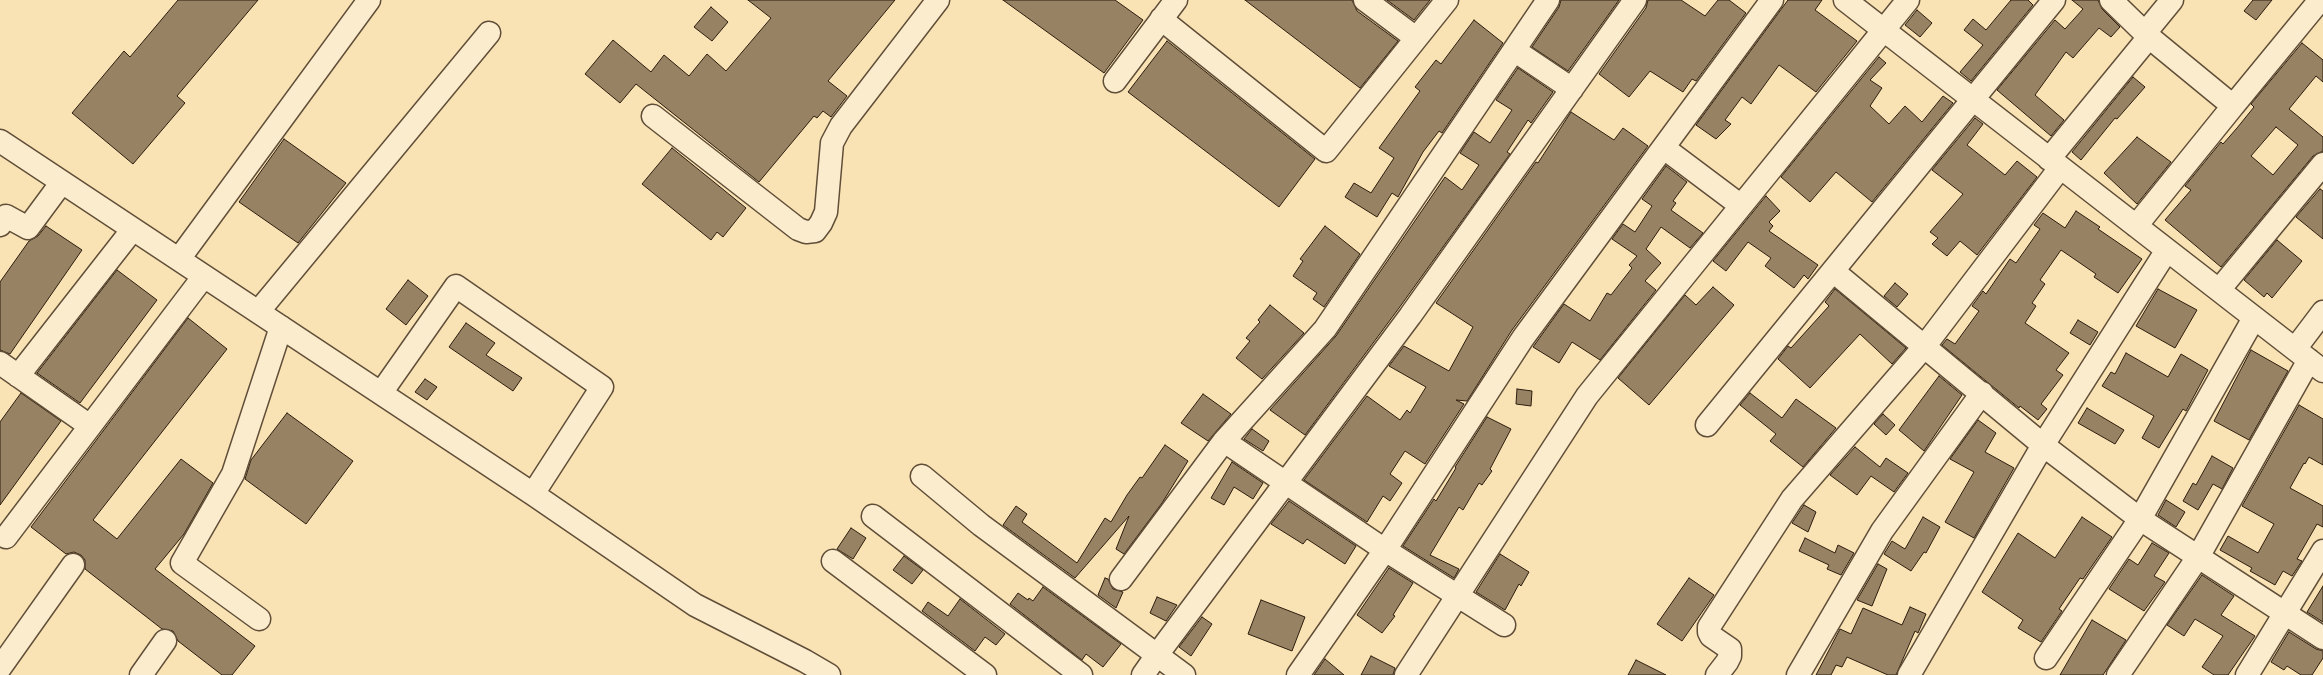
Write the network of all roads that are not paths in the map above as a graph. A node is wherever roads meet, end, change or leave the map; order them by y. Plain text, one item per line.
1 (369, 0) edge
2 (938, 0) edge
3 (1176, 0) edge
4 (1365, 0) edge
5 (1447, 0) edge
6 (1548, 0) edge
7 (1635, 0) edge
8 (1772, 0) edge
9 (1845, 0) edge
10 (1908, 0) edge
11 (2054, 0) edge
12 (2111, 0) edge
13 (2172, 0) edge
14 (2320, 0) edge
15 (1162, 19) junction
16 (1883, 30) junction
17 (489, 34) dead end
18 (2147, 35) junction
19 (1416, 38) junction
20 (1514, 50) junction
21 (1115, 81) dead end
22 (1572, 89) junction
23 (1973, 100) junction
24 (2233, 106) junction
25 (653, 116) dead end
26 (0, 141) edge
27 (1664, 148) junction
28 (2055, 163) junction
29 (2323, 164) edge
30 (62, 182) junction
31 (1740, 205) junction
32 (0, 225) edge
33 (2136, 226) junction
34 (132, 229) junction
35 (2167, 250) junction
36 (179, 259) junction
37 (1833, 270) junction
38 (204, 276) junction
39 (2219, 290) junction
40 (258, 312) junction
41 (2323, 312) edge
42 (2254, 318) junction
43 (281, 327) junction
44 (1924, 347) junction
45 (2309, 360) edge
46 (0, 363) edge
47 (18, 376) junction
48 (1982, 392) junction
49 (381, 393) junction
50 (1707, 425) dead end
51 (90, 426) junction
52 (1224, 440) junction
53 (2043, 446) junction
54 (922, 476) dead end
55 (1285, 483) junction
56 (533, 494) junction
57 (873, 516) dead end
58 (2140, 519) junction
59 (6, 537) dead end
60 (1385, 550) junction
61 (2323, 551) edge
62 (2198, 557) junction
63 (833, 561) dead end
64 (73, 565) dead end
65 (1121, 579) dead end
66 (1457, 595) junction
67 (2286, 614) junction
68 (259, 619) dead end
69 (1504, 625) dead end
70 (2323, 638) edge
71 (165, 640) dead end
72 (1157, 655) junction
73 (2046, 658) dead end
74 (0, 668) edge
75 (808, 668) edge
76 (141, 675) edge
77 (829, 675) edge
78 (986, 675) edge
79 (1081, 675) edge
80 (1143, 675) edge
81 (1184, 675) edge
82 (1298, 675) edge
83 (1406, 675) edge
84 (1717, 675) edge
85 (1798, 675) edge
86 (1909, 675) edge
87 (2118, 675) edge
88 (2247, 675) edge

1 - 36 street
2 - 25 street
3 - 15 street
4 - 19 street
5 - 19 street
6 - 20 street
7 - 22 street
8 - 27 street
9 - 16 street
10 - 16 street
11 - 23 street
12 - 18 street
13 - 18 street
14 - 24 street
15 - 19 street
15 - 21 street
16 - 23 street
16 - 31 street
17 - 40 street
18 - 24 street
18 - 28 street
20 - 22 street
20 - 52 street
22 - 55 street
23 - 28 street
23 - 37 street
24 - 33 street
26 - 30 street
27 - 31 street
27 - 60 street
28 - 33 street
28 - 44 street
29 - 39 street
30 - 32 street
30 - 34 street
31 - 66 street
33 - 35 street
34 - 36 street
34 - 47 street
35 - 39 street
35 - 53 street
36 - 38 street
37 - 44 street
37 - 50 street
38 - 40 street
38 - 51 street
39 - 42 street
40 - 43 street
41 - 45 street
42 - 45 street
42 - 58 street
43 - 49 street
43 - 68 street
44 - 48 street
44 - 84 street
45 - 62 street
46 - 47 street
47 - 51 street
48 - 53 street
48 - 85 street
49 - 56 street
49 - 56 street
51 - 59 street
52 - 55 street
52 - 65 street
53 - 58 street
53 - 86 street
54 - 72 street
55 - 60 street
55 - 72 street
56 - 75 street
57 - 79 street
58 - 62 street
58 - 73 street
60 - 66 street
60 - 82 street
61 - 67 street
62 - 67 street
62 - 87 street
63 - 78 street
64 - 74 street
66 - 69 street
66 - 83 street
67 - 70 street
67 - 88 street
71 - 76 street
72 - 80 street
72 - 81 street
75 - 77 street

